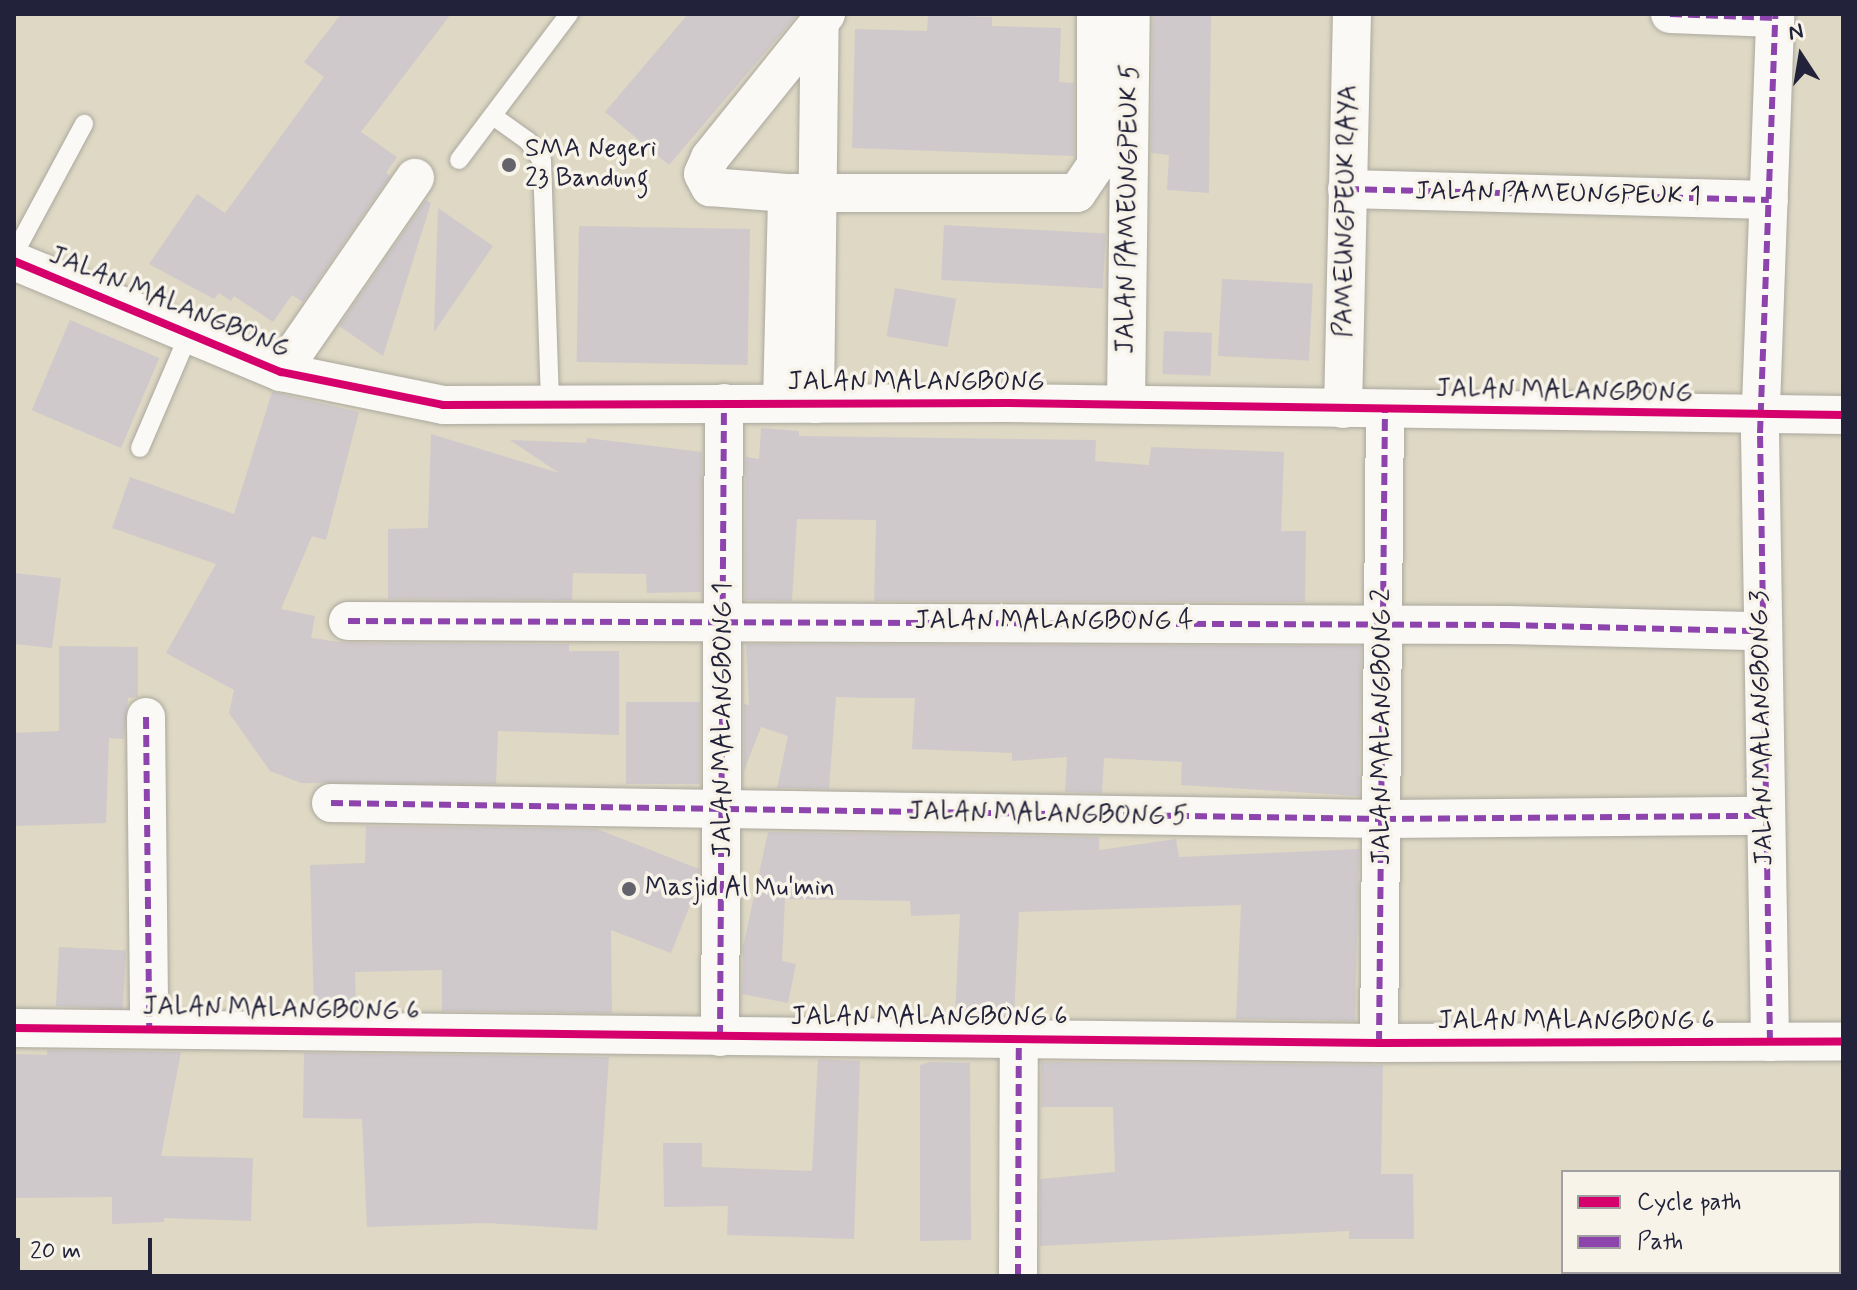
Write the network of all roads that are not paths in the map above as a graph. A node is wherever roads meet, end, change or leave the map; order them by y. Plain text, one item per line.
1 (569, 14) edge
2 (1096, 14) edge
3 (1131, 14) edge
4 (1352, 14) edge
5 (1670, 14) edge
6 (1775, 16) edge
7 (823, 17) edge
8 (493, 116) junction
9 (84, 124) dead end
10 (459, 160) dead end
11 (415, 178) dead end
12 (1347, 189) junction
13 (803, 193) junction
14 (1769, 200) junction
15 (14, 254) edge
16 (14, 261) edge
17 (188, 336) junction
18 (281, 372) junction
19 (724, 403) junction
20 (798, 403) junction
21 (1126, 404) junction
22 (550, 405) junction
23 (1343, 409) junction
24 (1385, 410) junction
25 (1761, 414) junction
26 (1843, 415) edge
27 (140, 448) dead end
28 (348, 621) dead end
29 (726, 621) junction
30 (1384, 624) junction
31 (1760, 631) junction
32 (146, 717) dead end
33 (331, 803) dead end
34 (725, 810) junction
35 (1765, 816) junction
36 (1384, 819) junction
37 (14, 1028) edge
38 (149, 1028) junction
39 (720, 1037) junction
40 (1019, 1038) junction
41 (1843, 1041) edge
42 (1770, 1042) junction
43 (1379, 1043) junction
44 (1018, 1276) edge

1 - 8 lane
2 - 13 street
3 - 21 street, JALAN PAMEUNGPEUK 5
4 - 12 street, PAMEUNGPEUK RAYA
5 - 6 street
6 - 14 street, JALAN MALANGBONG 3
7 - 13 street
7 - 13 street
8 - 10 lane
8 - 22 lane
9 - 15 lane
11 - 18 street
12 - 14 street, JALAN PAMEUNGPEUK 1
12 - 23 street, PAMEUNGPEUK RAYA
13 - 20 street
14 - 25 street, JALAN MALANGBONG 3
16 - 17 street, JALAN MALANGBONG
17 - 18 street, JALAN MALANGBONG
17 - 27 lane
18 - 22 street, JALAN MALANGBONG
19 - 20 street, JALAN MALANGBONG
19 - 22 street, JALAN MALANGBONG
19 - 29 street, JALAN MALANGBONG 1
20 - 21 street, JALAN MALANGBONG
21 - 23 street, JALAN MALANGBONG
23 - 24 street, JALAN MALANGBONG
24 - 25 street, JALAN MALANGBONG
24 - 30 street, JALAN MALANGBONG 2
25 - 26 street, JALAN MALANGBONG
25 - 31 street, JALAN MALANGBONG 3
28 - 29 street, JALAN MALANGBONG 4
29 - 30 street, JALAN MALANGBONG 4
29 - 34 street, JALAN MALANGBONG 1
30 - 31 street, JALAN MALANGBONG 4
30 - 36 street, JALAN MALANGBONG 2
31 - 35 street, JALAN MALANGBONG 3
32 - 38 street
33 - 34 street, JALAN MALANGBONG 5
34 - 36 street, JALAN MALANGBONG 5
34 - 39 street, JALAN MALANGBONG 1
35 - 36 street, JALAN MALANGBONG 5
35 - 42 street, JALAN MALANGBONG 3
36 - 43 street, JALAN MALANGBONG 2
37 - 38 street, JALAN MALANGBONG 6
38 - 39 street, JALAN MALANGBONG 6
39 - 40 street, JALAN MALANGBONG 6
40 - 43 street, JALAN MALANGBONG 6
40 - 44 street
41 - 42 street, JALAN MALANGBONG 6
42 - 43 street, JALAN MALANGBONG 6

